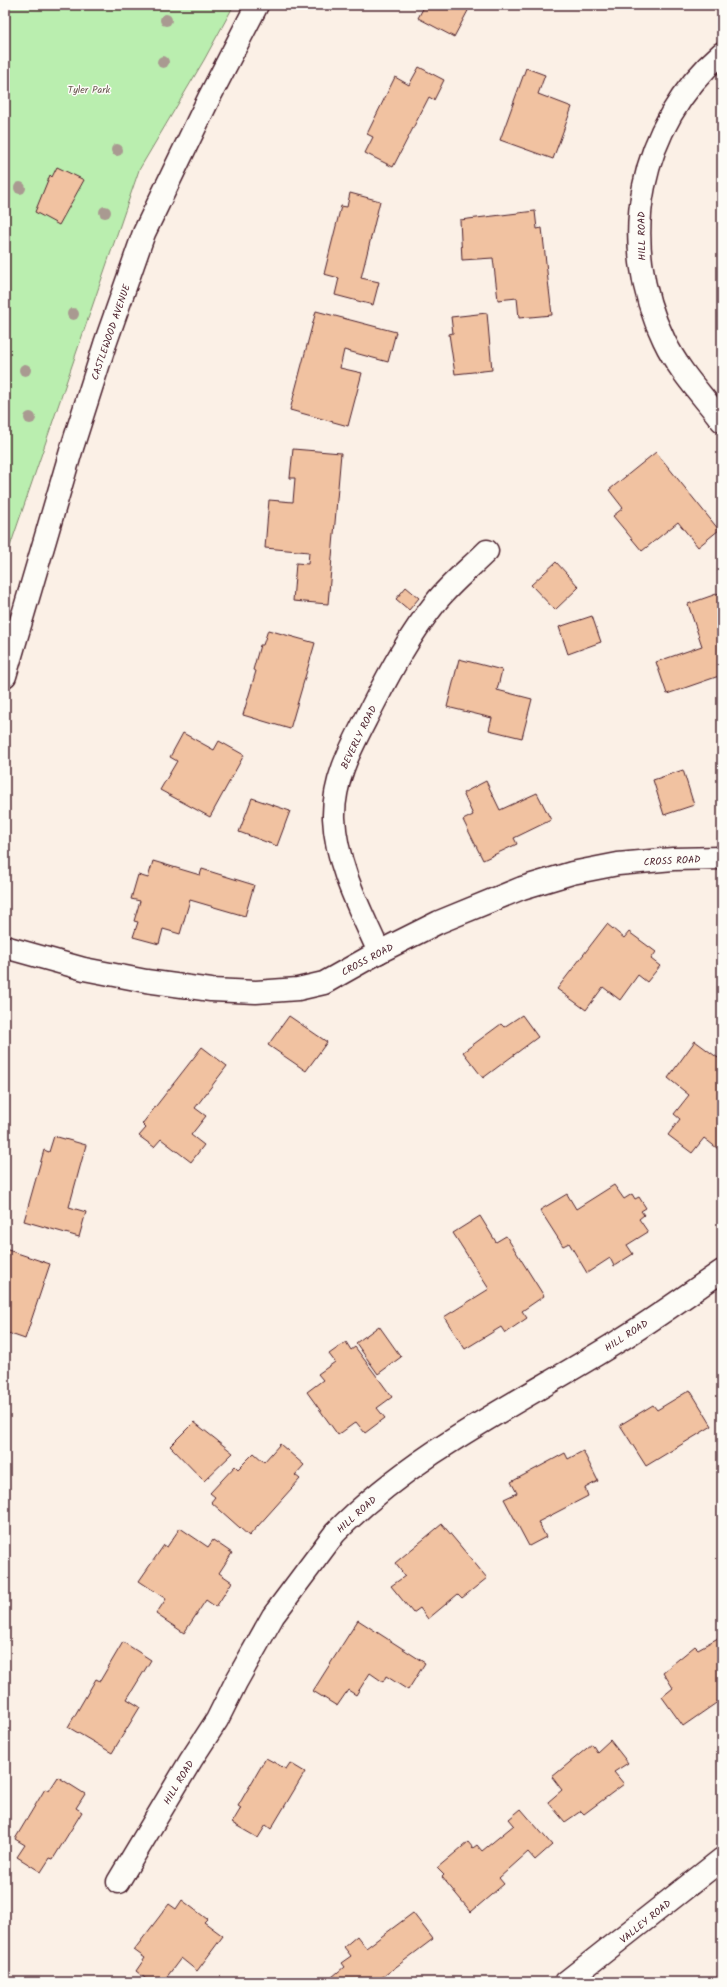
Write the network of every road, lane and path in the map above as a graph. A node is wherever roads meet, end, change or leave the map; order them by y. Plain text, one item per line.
1 (257, 5) edge
2 (722, 53) edge
3 (722, 421) edge
4 (487, 551) dead end
5 (5, 676) edge
6 (722, 858) edge
7 (5, 947) edge
8 (379, 952) junction
9 (722, 1271) edge
10 (722, 1859) edge
11 (118, 1882) dead end
12 (566, 1982) edge

1 - 5 street, CASTLEWOOD AVENUE
2 - 3 street, HILL ROAD
4 - 8 street, BEVERLY ROAD
6 - 8 street, CROSS ROAD
7 - 8 street, CROSS ROAD
9 - 11 street, HILL ROAD
10 - 12 street, VALLEY ROAD

